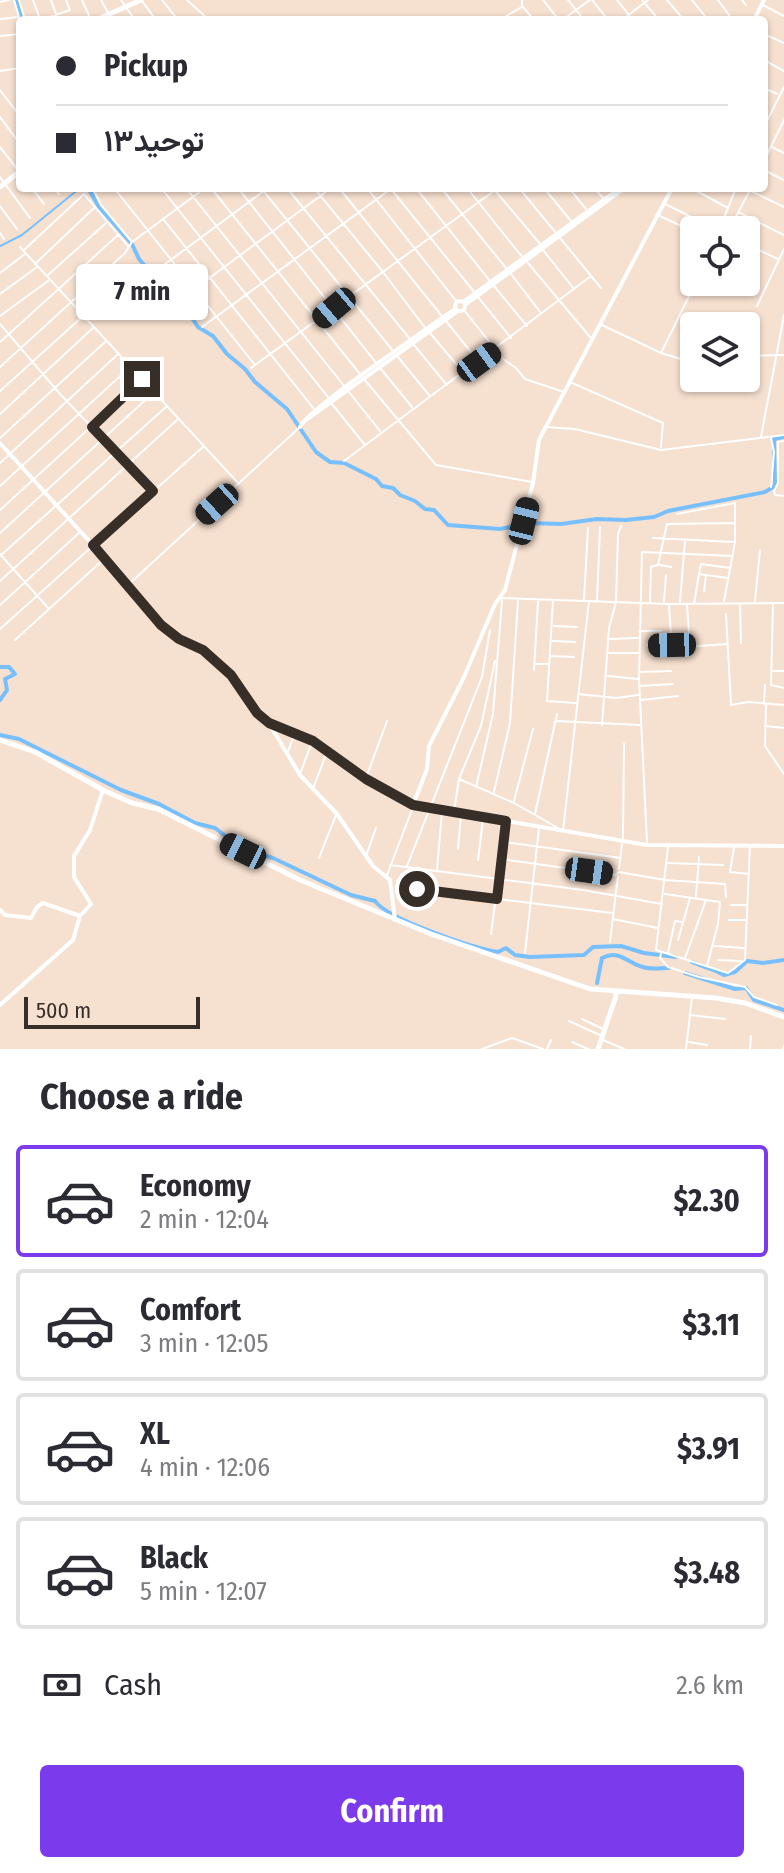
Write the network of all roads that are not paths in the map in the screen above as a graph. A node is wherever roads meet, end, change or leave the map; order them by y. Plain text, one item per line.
1 (9, 0) edge
2 (51, 0) edge
3 (66, 0) edge
4 (121, 0) edge
5 (141, 0) edge
6 (162, 0) edge
7 (187, 0) edge
8 (522, 0) edge
9 (543, 0) edge
10 (568, 0) edge
11 (591, 0) edge
12 (617, 0) edge
13 (667, 0) edge
14 (692, 0) edge
15 (742, 0) edge
16 (645, 1) edge
17 (0, 2) edge
18 (763, 2) edge
19 (746, 5) dead end
20 (523, 6) junction
21 (125, 7) junction
22 (576, 10) junction
23 (56, 15) junction
24 (629, 15) joint
25 (53, 16) edge
26 (112, 16) edge
27 (132, 16) edge
28 (175, 16) edge
29 (205, 16) edge
30 (510, 16) edge
31 (531, 16) edge
32 (557, 16) edge
33 (566, 16) edge
34 (581, 16) edge
35 (605, 16) edge
36 (681, 16) edge
37 (705, 16) edge
38 (784, 16) edge
39 (784, 87) edge
40 (0, 90) edge
41 (768, 90) edge
42 (780, 95) junction
43 (16, 111) edge
44 (0, 117) edge
45 (769, 118) edge
46 (783, 123) edge
47 (16, 139) edge
48 (771, 146) junction
49 (0, 147) edge
50 (768, 152) edge
51 (784, 153) edge
52 (16, 167) edge
53 (0, 177) edge
54 (2, 185) edge
55 (35, 192) edge
56 (95, 192) edge
57 (117, 192) edge
58 (164, 192) edge
59 (189, 192) edge
60 (200, 192) edge
61 (214, 192) edge
62 (241, 192) edge
63 (260, 192) edge
64 (264, 192) edge
65 (290, 192) edge
66 (317, 192) edge
67 (326, 192) edge
68 (342, 192) edge
69 (370, 192) edge
70 (386, 192) edge
71 (394, 192) edge
72 (419, 192) edge
73 (444, 192) edge
74 (470, 192) edge
75 (491, 192) edge
76 (497, 192) edge
77 (522, 192) edge
78 (547, 192) edge
79 (572, 192) edge
80 (598, 192) edge
81 (615, 192) edge
82 (616, 192) edge
83 (665, 192) edge
84 (670, 192) edge
85 (698, 192) edge
86 (734, 192) edge
87 (748, 192) edge
88 (756, 192) edge
89 (320, 196) junction
90 (193, 197) junction
91 (604, 199) junction
92 (376, 200) junction
93 (666, 201) junction
94 (249, 202) junction
95 (478, 202) junction
96 (44, 204) dead end
97 (0, 206) edge
98 (784, 207) edge
99 (95, 208) junction
100 (178, 208) junction
101 (728, 208) junction
102 (304, 209) junction
103 (588, 211) junction
104 (359, 212) junction
105 (738, 212) junction
106 (233, 214) junction
107 (462, 214) junction
108 (659, 215) junction
109 (693, 216) edge
110 (725, 216) edge
111 (736, 216) edge
112 (30, 218) dead end
113 (163, 219) junction
114 (288, 220) junction
115 (107, 222) junction
116 (571, 222) junction
117 (345, 224) junction
118 (447, 225) junction
119 (680, 225) edge
120 (216, 226) junction
121 (17, 229) dead end
122 (149, 230) junction
123 (272, 231) junction
124 (0, 233) edge
125 (118, 235) junction
126 (558, 235) junction
127 (784, 235) edge
128 (430, 236) junction
129 (327, 237) junction
130 (201, 238) junction
131 (4, 239) dead end
132 (132, 242) junction
133 (257, 243) junction
134 (20, 247) dead end
135 (128, 247) junction
136 (542, 247) junction
137 (414, 248) junction
138 (187, 249) junction
139 (311, 249) junction
140 (784, 249) edge
141 (760, 250) edge
142 (24, 252) junction
143 (239, 255) junction
144 (779, 259) junction
145 (172, 260) junction
146 (525, 260) junction
147 (294, 261) junction
148 (398, 261) junction
149 (36, 265) junction
150 (224, 267) junction
151 (157, 270) dead end
152 (509, 271) junction
153 (280, 272) junction
154 (383, 272) junction
155 (0, 273) edge
156 (591, 276) junction
157 (210, 277) junction
158 (48, 278) junction
159 (492, 283) junction
160 (263, 284) junction
161 (366, 285) junction
162 (195, 288) junction
163 (601, 288) dead end
164 (58, 289) junction
165 (575, 290) junction
166 (0, 294) edge
167 (247, 295) junction
168 (476, 295) junction
169 (689, 296) edge
170 (349, 297) junction
171 (181, 299) dead end
172 (71, 302) junction
173 (561, 302) junction
174 (232, 305) junction
175 (757, 306) dead end
176 (460, 307) junction
177 (334, 308) junction
178 (543, 315) junction
179 (784, 315) edge
180 (0, 316) edge
181 (83, 316) junction
182 (217, 316) junction
183 (444, 319) junction
184 (319, 321) junction
185 (0, 324) edge
186 (601, 325) junction
187 (527, 326) junction
188 (94, 327) junction
189 (202, 327) dead end
190 (428, 331) junction
191 (302, 333) junction
192 (9, 334) junction
193 (511, 338) junction
194 (591, 338) junction
195 (107, 341) junction
196 (0, 342) edge
197 (412, 342) junction
198 (286, 344) junction
199 (20, 348) junction
200 (496, 350) junction
201 (271, 353) junction
202 (661, 353) junction
203 (118, 354) junction
204 (396, 354) junction
205 (775, 355) junction
206 (784, 355) edge
207 (760, 356) edge
208 (680, 359) edge
209 (31, 362) junction
210 (479, 362) junction
211 (255, 365) junction
212 (379, 366) junction
213 (0, 367) edge
214 (130, 367) junction
215 (251, 368) dead end
216 (463, 373) junction
217 (43, 375) junction
218 (363, 378) junction
219 (142, 379) junction
220 (569, 382) junction
221 (447, 385) junction
222 (55, 388) junction
223 (347, 390) junction
224 (0, 391) edge
225 (154, 392) junction
226 (564, 392) junction
227 (430, 397) junction
228 (67, 402) junction
229 (331, 402) junction
230 (167, 406) junction
231 (414, 409) junction
232 (316, 411) junction
233 (79, 413) junction
234 (0, 414) edge
235 (178, 419) junction
236 (398, 420) junction
237 (301, 425) junction
238 (92, 427) junction
239 (545, 427) junction
240 (382, 432) junction
241 (784, 435) edge
242 (771, 437) junction
243 (760, 438) junction
244 (104, 439) junction
245 (0, 440) edge
246 (784, 441) edge
247 (365, 445) junction
248 (204, 446) junction
249 (661, 450) junction
250 (116, 452) junction
251 (10, 453) junction
252 (344, 461) dead end
253 (0, 463) edge
254 (128, 464) junction
255 (22, 466) junction
256 (34, 479) junction
257 (533, 483) junction
258 (239, 484) junction
259 (0, 486) edge
260 (771, 487) dead end
261 (153, 491) junction
262 (46, 492) junction
263 (784, 496) edge
264 (57, 505) junction
265 (0, 510) edge
266 (677, 514) dead end
267 (69, 518) junction
268 (734, 523) junction
269 (621, 526) dead end
270 (600, 527) dead end
271 (588, 528) dead end
272 (81, 531) junction
273 (0, 533) edge
274 (653, 538) dead end
275 (666, 539) junction
276 (685, 539) junction
277 (735, 542) junction
278 (93, 545) junction
279 (760, 550) dead end
280 (663, 552) junction
281 (684, 553) junction
282 (0, 555) edge
283 (733, 556) junction
284 (105, 558) junction
285 (658, 565) junction
286 (671, 567) dead end
287 (732, 568) junction
288 (13, 569) junction
289 (699, 574) junction
290 (666, 575) dead end
291 (706, 575) junction
292 (730, 578) junction
293 (0, 581) edge
294 (25, 582) junction
295 (127, 586) junction
296 (704, 591) dead end
297 (37, 596) junction
298 (501, 598) junction
299 (518, 600) junction
300 (538, 601) junction
301 (553, 601) junction
302 (584, 601) junction
303 (589, 601) junction
304 (597, 601) junction
305 (616, 602) junction
306 (740, 602) junction
307 (755, 602) junction
308 (639, 603) junction
309 (650, 603) junction
310 (773, 603) junction
311 (784, 603) edge
312 (664, 604) junction
313 (669, 604) junction
314 (680, 604) junction
315 (687, 604) junction
316 (694, 604) junction
317 (724, 604) junction
318 (0, 605) edge
319 (49, 609) junction
320 (726, 614) dead end
321 (552, 626) junction
322 (577, 627) dead end
323 (0, 629) edge
324 (490, 630) dead end
325 (639, 631) junction
326 (661, 631) dead end
327 (639, 638) junction
328 (608, 639) junction
329 (15, 640) dead end
330 (551, 640) junction
331 (575, 642) dead end
332 (741, 643) dead end
333 (728, 644) junction
334 (647, 645) dead end
335 (672, 645) junction
336 (690, 647) junction
337 (608, 653) junction
338 (639, 653) junction
339 (550, 656) junction
340 (574, 657) dead end
341 (487, 659) junction
342 (496, 661) junction
343 (534, 664) junction
344 (549, 665) junction
345 (534, 670) dead end
346 (671, 671) dead end
347 (771, 671) junction
348 (784, 671) edge
349 (639, 672) junction
350 (606, 676) junction
351 (639, 679) junction
352 (673, 684) dead end
353 (765, 685) dead end
354 (639, 686) junction
355 (784, 688) edge
356 (578, 694) junction
357 (639, 695) junction
358 (605, 696) junction
359 (678, 696) dead end
360 (640, 700) junction
361 (577, 703) junction
362 (765, 704) junction
363 (784, 705) edge
364 (557, 714) dead end
365 (387, 721) dead end
366 (556, 721) junction
367 (269, 723) junction
368 (576, 723) junction
369 (602, 725) junction
370 (641, 725) junction
371 (764, 726) junction
372 (784, 728) edge
373 (533, 729) dead end
374 (295, 732) junction
375 (0, 740) edge
376 (313, 741) junction
377 (624, 744) dead end
378 (327, 751) junction
379 (286, 756) junction
380 (783, 772) edge
381 (300, 775) junction
382 (366, 779) junction
383 (459, 779) junction
384 (314, 786) dead end
385 (476, 787) junction
386 (103, 790) junction
387 (494, 794) junction
388 (514, 803) junction
389 (413, 805) junction
390 (428, 808) junction
391 (442, 811) junction
392 (454, 812) junction
393 (337, 814) junction
394 (461, 814) junction
395 (535, 814) junction
396 (483, 817) junction
397 (506, 821) junction
398 (539, 827) junction
399 (376, 828) dead end
400 (563, 831) junction
401 (504, 842) junction
402 (622, 842) junction
403 (647, 845) junction
404 (750, 845) junction
405 (537, 846) junction
406 (668, 846) junction
407 (734, 846) junction
408 (784, 846) edge
409 (458, 849) dead end
410 (365, 857) junction
411 (699, 857) dead end
412 (319, 858) dead end
413 (621, 858) junction
414 (501, 859) junction
415 (478, 860) dead end
416 (535, 863) junction
417 (667, 863) junction
418 (390, 865) junction
419 (698, 865) junction
420 (723, 865) dead end
421 (407, 867) junction
422 (436, 871) junction
423 (619, 872) junction
424 (749, 874) junction
425 (386, 878) junction
426 (499, 879) junction
427 (665, 880) junction
428 (697, 881) junction
429 (533, 884) junction
430 (417, 889) dead end
431 (663, 894) junction
432 (616, 895) junction
433 (691, 897) junction
434 (726, 897) dead end
435 (696, 898) junction
436 (497, 899) junction
437 (706, 899) junction
438 (531, 903) junction
439 (662, 905) junction
440 (731, 905) dead end
441 (747, 905) junction
442 (0, 910) edge
443 (614, 914) junction
444 (80, 916) junction
445 (613, 919) junction
446 (395, 920) junction
447 (729, 920) dead end
448 (746, 920) junction
449 (683, 922) junction
450 (659, 928) junction
451 (491, 934) dead end
452 (678, 940) dead end
453 (610, 942) dead end
454 (713, 946) junction
455 (745, 948) junction
456 (662, 952) junction
457 (525, 953) dead end
458 (668, 953) junction
459 (685, 958) junction
460 (718, 960) dead end
461 (741, 961) junction
462 (707, 967) junction
463 (615, 991) junction
464 (692, 996) junction
465 (762, 999) junction
466 (0, 1005) edge
467 (777, 1005) dead end
468 (761, 1006) junction
469 (690, 1015) junction
470 (784, 1017) edge
471 (582, 1019) dead end
472 (725, 1019) dead end
473 (569, 1021) dead end
474 (604, 1035) junction
475 (751, 1036) dead end
476 (551, 1040) dead end
477 (572, 1042) dead end
478 (687, 1042) junction
479 (707, 1045) dead end
480 (525, 1047) edge
481 (482, 1049) edge
482 (545, 1049) edge
483 (588, 1049) edge
484 (598, 1049) edge
485 (624, 1049) edge
486 (686, 1049) edge
487 (750, 1049) edge

1 - 17 street
2 - 23 street
3 - 23 street
4 - 21 street
5 - 21 main road
6 - 28 street
7 - 29 street
8 - 20 street
9 - 32 street
10 - 22 street
11 - 22 street
11 - 35 street
12 - 24 street
13 - 36 street
14 - 37 street
15 - 19 street
16 - 24 street
18 - 38 street
20 - 30 street
20 - 31 street
21 - 26 main road
21 - 27 street
22 - 33 street
22 - 34 street
23 - 25 street
39 - 42 street
40 - 43 street
41 - 42 street
42 - 45 street
44 - 47 street
46 - 48 street
48 - 50 street
48 - 51 street
49 - 52 street
53 - 54 street
54 - 112 street
55 - 96 street
56 - 132 street
57 - 122 street
58 - 100 street
59 - 90 street
60 - 90 street
61 - 106 street
62 - 94 street
63 - 94 street
64 - 114 street
65 - 102 street
66 - 89 street
67 - 89 street
68 - 104 street
69 - 92 street
70 - 92 street
71 - 128 street
72 - 118 street
73 - 107 street
74 - 95 street
75 - 95 street
76 - 136 street
77 - 126 street
78 - 116 street
79 - 103 street
80 - 91 street
81 - 91 street
82 - 126 street
83 - 93 street
84 - 93 street
85 - 101 street
86 - 101 street
87 - 105 street
88 - 98 street
89 - 102 street
89 - 117 street
90 - 100 street
90 - 120 street
91 - 103 street
92 - 104 street
92 - 137 street
93 - 108 street
93 - 109 street
94 - 106 street
94 - 123 street
95 - 107 street
95 - 146 street
97 - 121 street
99 - 115 street
99 - 142 street
99 - 149 street
100 - 113 street
100 - 130 street
101 - 110 street
102 - 114 street
102 - 129 street
103 - 116 street
104 - 117 street
104 - 148 street
105 - 111 street
105 - 127 street
106 - 120 street
106 - 133 street
107 - 118 street
107 - 152 street
108 - 119 street
108 - 186 street
113 - 122 street
113 - 138 street
114 - 123 street
114 - 139 street
115 - 125 street
115 - 158 street
116 - 126 street
117 - 129 street
117 - 154 street
118 - 128 street
118 - 159 street
120 - 130 street
120 - 143 street
122 - 132 street
122 - 145 street
123 - 133 street
123 - 147 street
124 - 131 street
125 - 135 street
125 - 164 street
126 - 136 street
126 - 156 street
128 - 137 street
128 - 168 street
129 - 139 street
129 - 161 street
130 - 138 street
130 - 150 street
132 - 135 street
133 - 143 street
133 - 153 street
134 - 142 street
135 - 172 street
136 - 146 street
136 - 165 street
137 - 148 street
137 - 176 street
138 - 145 street
138 - 157 street
139 - 147 street
139 - 170 street
140 - 144 street
141 - 144 street
142 - 149 street
142 - 155 street
143 - 150 street
143 - 160 street
144 - 175 street
145 - 151 street
145 - 162 street
146 - 152 street
146 - 173 street
147 - 153 street
147 - 177 street
148 - 154 street
148 - 183 street
149 - 158 street
149 - 166 street
150 - 157 street
150 - 167 street
152 - 159 street
152 - 178 street
153 - 160 street
153 - 184 street
154 - 161 street
154 - 190 street
156 - 163 street
156 - 165 street
157 - 162 street
157 - 174 street
158 - 164 street
158 - 180 street
159 - 168 street
159 - 187 street
160 - 167 street
160 - 191 street
161 - 170 street
161 - 197 street
162 - 171 street
162 - 182 street
164 - 172 street
164 - 192 street
165 - 173 street
167 - 174 street
167 - 198 street
168 - 176 street
168 - 193 street
169 - 202 street
170 - 177 street
170 - 204 street
172 - 181 street
172 - 199 street
173 - 178 street
173 - 194 street
174 - 182 street
174 - 201 street
176 - 183 street
176 - 200 street
177 - 184 street
177 - 212 street
178 - 187 street
179 - 205 street
181 - 188 street
181 - 209 street
182 - 189 street
182 - 211 street
183 - 190 street
183 - 210 street
184 - 191 street
184 - 218 street
185 - 192 street
186 - 194 street
186 - 202 street
187 - 193 street
188 - 195 street
188 - 217 street
190 - 197 street
190 - 216 street
191 - 198 street
191 - 223 street
192 - 196 street
192 - 199 street
193 - 200 street
194 - 220 street
195 - 203 street
195 - 222 street
197 - 204 street
197 - 221 street
198 - 201 street
198 - 229 street
199 - 209 street
199 - 213 street
200 - 210 street
200 - 226 street
201 - 211 street
201 - 232 street
202 - 208 street
203 - 214 street
203 - 228 street
204 - 212 street
204 - 227 street
205 - 206 street
205 - 207 street
205 - 243 street
209 - 217 street
209 - 224 street
210 - 216 street
211 - 215 street
212 - 218 street
212 - 231 street
214 - 219 street
214 - 233 street
216 - 221 street
217 - 222 street
217 - 234 street
218 - 223 street
218 - 236 street
219 - 225 street
219 - 238 street
220 - 226 street
220 - 249 street
221 - 227 street
222 - 228 street
222 - 245 street
223 - 229 street
223 - 240 street
225 - 230 street
225 - 244 street
226 - 239 street
227 - 231 street
228 - 233 street
228 - 251 street
229 - 232 street
229 - 237 street
229 - 247 street
230 - 235 street
230 - 250 street
231 - 236 street
232 - 237 street
233 - 238 street
233 - 255 street
235 - 248 street
235 - 254 street
236 - 240 street
236 - 257 street
237 - 258 street
238 - 244 street
238 - 256 street
239 - 249 street
239 - 257 street
240 - 247 street
241 - 242 street
242 - 243 street
242 - 260 street
243 - 249 street
244 - 250 street
244 - 262 street
245 - 251 street
246 - 263 street
247 - 252 street
248 - 258 street
248 - 261 street
250 - 254 street
250 - 264 street
251 - 253 street
251 - 255 street
254 - 261 street
254 - 267 street
255 - 256 street
255 - 259 street
256 - 262 street
256 - 265 street
257 - 298 street
258 - 295 street
261 - 278 street
262 - 264 street
262 - 273 street
264 - 267 street
264 - 282 street
266 - 268 street
267 - 272 street
267 - 288 street
268 - 275 street
268 - 277 street
269 - 305 street
270 - 304 street
271 - 302 street
272 - 278 street
272 - 294 street
274 - 275 street
275 - 276 street
275 - 280 street
276 - 277 street
276 - 281 street
277 - 283 street
278 - 284 street
278 - 297 street
279 - 307 street
280 - 281 street
280 - 285 street
280 - 308 street
281 - 283 street
281 - 314 street
282 - 288 street
283 - 287 street
284 - 295 street
284 - 319 street
285 - 286 street
285 - 309 street
287 - 289 street
287 - 292 street
288 - 293 street
288 - 294 street
289 - 291 street
289 - 316 street
290 - 312 street
291 - 292 street
291 - 296 street
292 - 317 street
294 - 297 street
294 - 318 street
295 - 367 street
297 - 319 street
297 - 323 street
298 - 299 street
298 - 342 street
298 - 389 street
299 - 300 street
299 - 387 street
300 - 301 street
300 - 343 street
301 - 302 street
301 - 321 street
302 - 303 street
303 - 304 street
303 - 356 street
304 - 305 street
305 - 308 street
305 - 328 street
306 - 307 street
306 - 317 street
306 - 332 street
307 - 310 street
308 - 309 street
308 - 325 street
309 - 312 street
310 - 311 street
310 - 347 street
312 - 313 street
313 - 314 street
313 - 335 street
314 - 315 street
315 - 316 street
315 - 336 street
316 - 317 street
319 - 329 street
320 - 333 street
321 - 322 street
321 - 330 street
324 - 341 street
325 - 326 street
325 - 327 street
327 - 328 street
327 - 338 street
328 - 337 street
330 - 331 street
330 - 339 street
333 - 336 street
333 - 362 street
334 - 335 street
335 - 336 street
337 - 338 street
337 - 350 street
338 - 349 street
339 - 340 street
339 - 344 street
341 - 342 street
341 - 390 street
342 - 383 street
342 - 385 street
343 - 344 street
343 - 345 street
344 - 361 street
346 - 349 street
347 - 348 street
347 - 355 street
349 - 351 street
350 - 351 street
350 - 358 street
351 - 354 street
352 - 354 street
353 - 362 street
354 - 357 street
356 - 358 street
356 - 361 street
357 - 358 street
357 - 360 street
358 - 369 street
359 - 360 street
360 - 370 street
361 - 368 street
362 - 363 street
362 - 371 street
364 - 366 street
365 - 382 street
366 - 368 street
366 - 395 street
367 - 374 street
367 - 379 street
368 - 369 street
368 - 400 street
369 - 370 street
370 - 403 street
371 - 372 street
371 - 380 street
373 - 388 street
374 - 376 street
374 - 379 street
375 - 386 main road
376 - 378 street
376 - 381 street
377 - 402 street
378 - 382 street
378 - 384 street
379 - 381 street
381 - 393 street
382 - 389 street
383 - 385 street
383 - 392 street
385 - 387 street
386 - 444 street
386 - 446 main road
387 - 388 street
388 - 395 street
389 - 390 street
389 - 418 street
390 - 391 street
390 - 421 street
391 - 392 street
391 - 422 street
392 - 394 street
393 - 410 street
393 - 412 street
394 - 396 street
394 - 409 street
395 - 400 street
396 - 397 street
396 - 415 street
397 - 398 street
397 - 401 street
398 - 400 street
398 - 405 street
399 - 410 street
400 - 402 street
401 - 405 street
401 - 414 street
402 - 403 street
402 - 413 street
403 - 406 street
404 - 407 street
404 - 408 street
404 - 424 street
405 - 413 street
405 - 416 street
406 - 407 street
406 - 417 street
407 - 424 street
410 - 425 street
411 - 419 street
413 - 423 street
414 - 416 street
414 - 426 street
416 - 423 street
416 - 429 street
417 - 419 street
417 - 427 street
418 - 421 street
418 - 425 street
419 - 420 street
419 - 428 street
421 - 422 street
422 - 426 street
423 - 427 street
423 - 432 street
424 - 441 street
425 - 446 street
426 - 429 street
426 - 436 street
427 - 428 street
427 - 431 street
428 - 434 street
428 - 435 street
429 - 432 street
429 - 438 street
430 - 436 street
431 - 433 street
431 - 439 street
432 - 439 street
432 - 443 street
433 - 435 street
433 - 449 street
435 - 437 street
436 - 438 street
436 - 451 street
437 - 454 street
437 - 459 street
438 - 443 street
438 - 457 street
439 - 450 street
440 - 441 street
441 - 448 street
442 - 444 street
443 - 445 street
444 - 466 street
445 - 450 street
445 - 453 street
446 - 463 main road
447 - 448 street
448 - 455 street
449 - 452 street
449 - 458 street
450 - 456 street
454 - 455 street
454 - 462 street
455 - 461 street
456 - 458 street
456 - 465 street
458 - 459 street
459 - 462 street
460 - 461 street
461 - 462 street
463 - 464 main road
463 - 474 main road
464 - 468 main road
464 - 469 street
465 - 467 street
465 - 468 street
468 - 470 main road
469 - 472 street
469 - 478 street
471 - 474 street
473 - 474 street
474 - 484 main road
474 - 485 street
475 - 487 street
476 - 482 street
477 - 483 street
478 - 479 street
478 - 486 street
480 - 481 street
480 - 482 street

